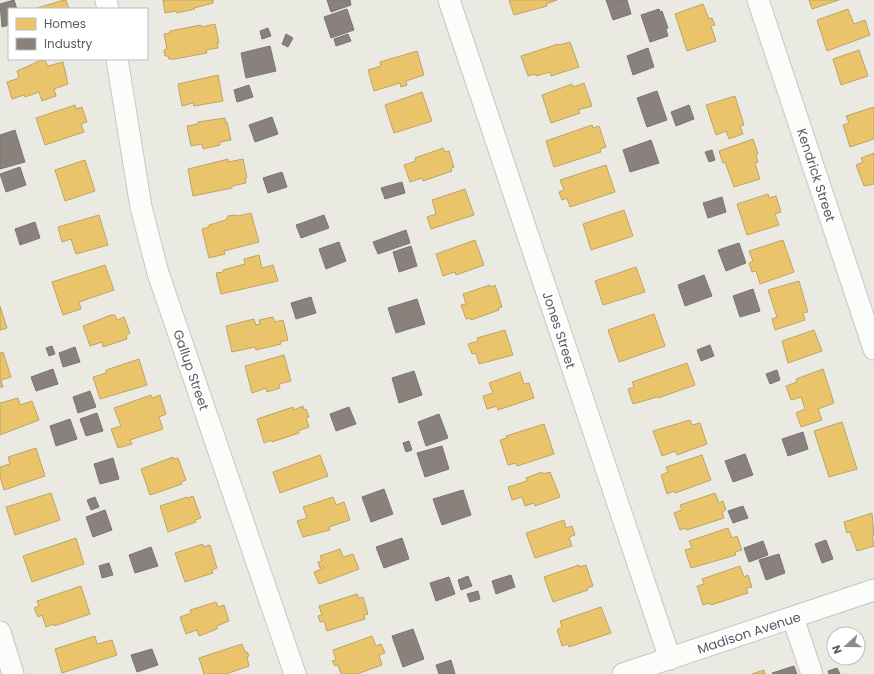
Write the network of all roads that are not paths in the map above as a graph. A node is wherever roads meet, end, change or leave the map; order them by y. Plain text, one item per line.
1 (449, 0) edge
2 (758, 0) edge
3 (117, 60) edge
4 (874, 349) edge
5 (874, 590) edge
6 (793, 618) junction
7 (0, 632) edge
8 (670, 659) junction
9 (634, 672) edge
10 (14, 674) edge
11 (295, 674) edge
12 (812, 674) edge

1 - 8 street, Jones Street
2 - 4 street, Kendrick Street
3 - 11 street, Gallup Street
5 - 6 street, Madison Avenue
6 - 8 street, Madison Avenue
6 - 12 street
7 - 10 street
8 - 9 street, Madison Avenue

